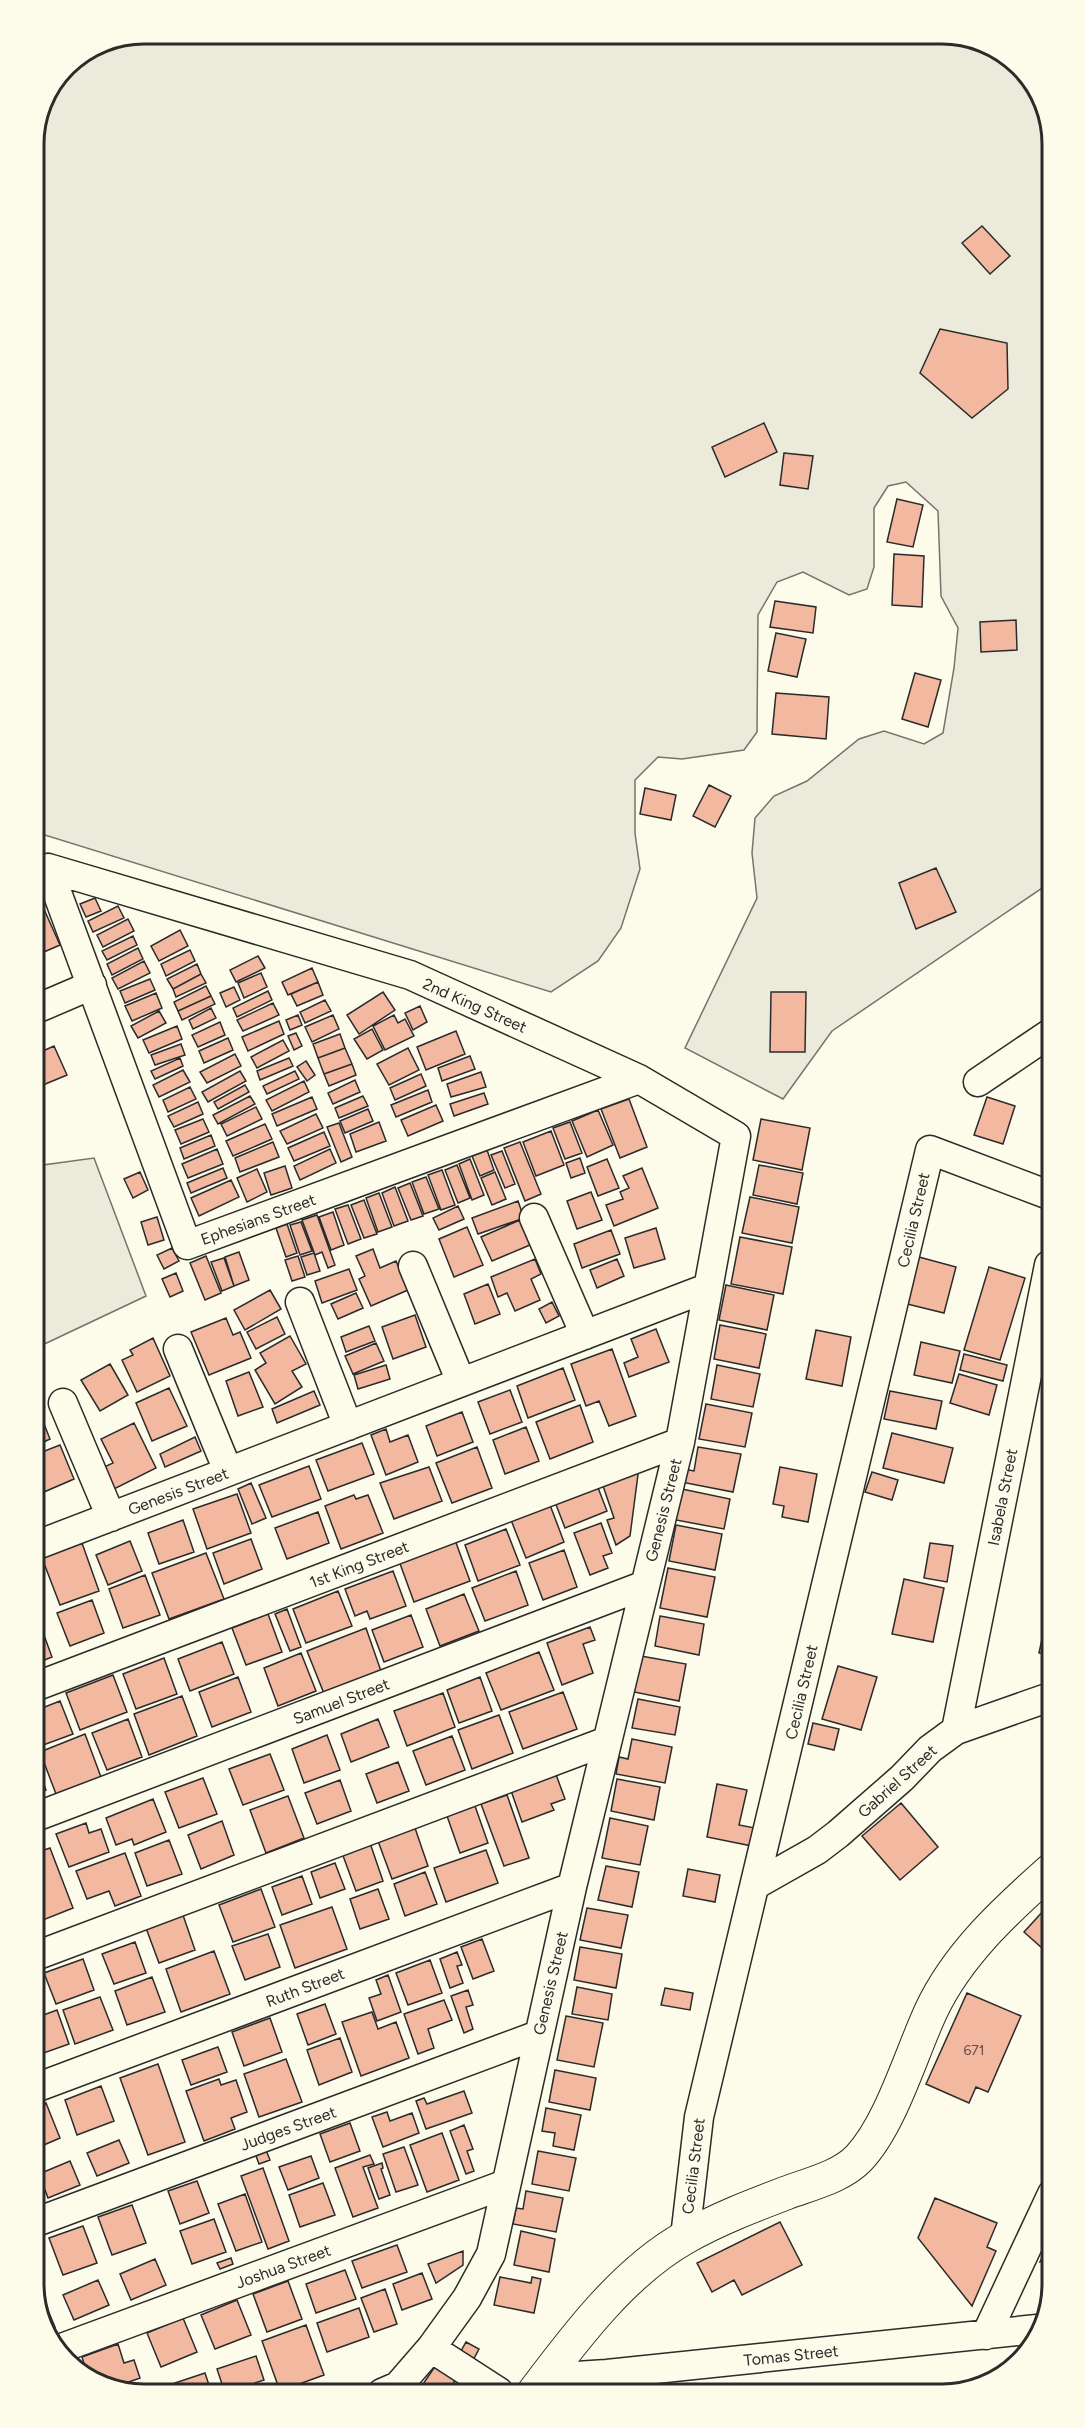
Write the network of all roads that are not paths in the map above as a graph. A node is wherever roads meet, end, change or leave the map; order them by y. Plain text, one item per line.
1 (48, 868) joint
2 (92, 985) junction
3 (44, 1006) edge
4 (1042, 1041) edge
5 (639, 1079) junction
6 (978, 1082) dead end
7 (1042, 1192) edge
8 (534, 1218) dead end
9 (413, 1266) dead end
10 (707, 1288) junction
11 (1042, 1299) edge
12 (300, 1302) dead end
13 (585, 1335) junction
14 (178, 1349) dead end
15 (461, 1382) junction
16 (63, 1403) dead end
17 (348, 1426) junction
18 (680, 1442) junction
19 (228, 1472) junction
20 (111, 1516) junction
21 (44, 1542) edge
22 (645, 1585) junction
23 (44, 1683) edge
24 (1042, 1700) edge
25 (956, 1730) junction
26 (607, 1741) junction
27 (44, 1814) edge
28 (1042, 1879) edge
29 (755, 1885) junction
30 (572, 1887) junction
31 (44, 1953) edge
32 (538, 2035) junction
33 (44, 2085) edge
34 (506, 2184) junction
35 (1042, 2215) edge
36 (44, 2219) edge
37 (685, 2237) junction
38 (1030, 2331) edge
39 (986, 2335) junction
40 (65, 2347) edge
41 (431, 2348) junction
42 (402, 2384) edge
43 (487, 2384) edge
44 (541, 2384) edge
45 (546, 2384) edge

1 - 2 street, Ephesians Street
1 - 5 street, 2nd King Street
2 - 3 street
2 - 5 street, Ephesians Street
4 - 6 street
5 - 10 street, 2nd King Street
7 - 29 street, Cecilia Street
8 - 13 street
9 - 15 street
10 - 13 street, Genesis Street
10 - 18 street, Genesis Street
11 - 25 street, Isabela Street
12 - 17 street
13 - 15 street, Genesis Street
14 - 19 street
15 - 17 street, Genesis Street
16 - 20 street
17 - 19 street, Genesis Street
18 - 22 street, Genesis Street
18 - 23 street, 1st King Street
19 - 20 street, Genesis Street
20 - 21 street, Genesis Street
22 - 26 street, Genesis Street
22 - 27 street, Samuel Street
24 - 25 street, Gabriel Street
25 - 29 street, Gabriel Street
26 - 30 street, Genesis Street
26 - 31 street
28 - 37 street
29 - 37 street, Cecilia Street
30 - 32 street, Genesis Street
30 - 33 street, Ruth Street
32 - 34 street, Genesis Street
32 - 36 street, Judges Street
34 - 40 street, Joshua Street
34 - 41 street, Genesis Street
35 - 39 street
37 - 44 street
38 - 39 street, Tomas Street
39 - 45 street, Tomas Street
41 - 42 street, Genesis Street
41 - 43 street

